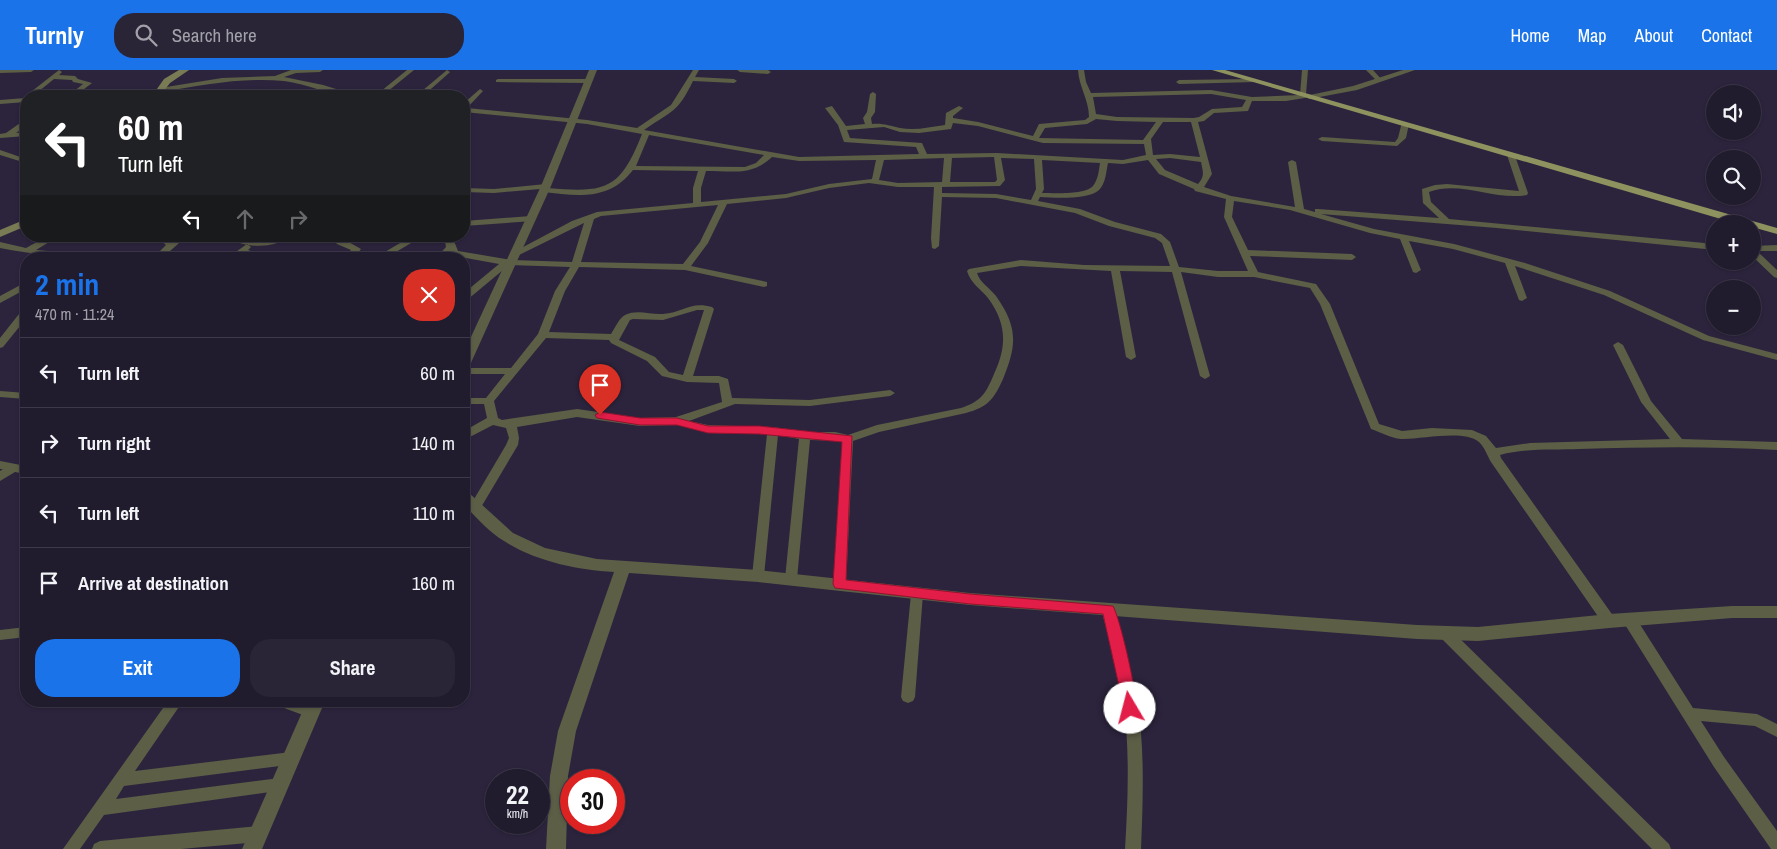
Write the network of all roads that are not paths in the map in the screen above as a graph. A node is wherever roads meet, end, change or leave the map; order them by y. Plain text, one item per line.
1 (31, 70) edge
2 (63, 70) edge
3 (185, 70) edge
4 (245, 70) edge
5 (320, 70) edge
6 (411, 70) edge
7 (593, 70) edge
8 (696, 70) edge
9 (740, 70) edge
10 (1081, 70) edge
11 (1216, 70) edge
12 (1227, 70) edge
13 (1305, 70) edge
14 (1369, 70) edge
15 (1411, 70) edge
16 (0, 71) edge
17 (447, 72) dead end
18 (768, 72) dead end
19 (176, 73) edge
20 (53, 77) junction
21 (229, 79) junction
22 (274, 79) junction
23 (690, 79) junction
24 (1380, 80) junction
25 (498, 81) dead end
26 (588, 81) junction
27 (734, 81) dead end
28 (1253, 81) junction
29 (1179, 82) dead end
30 (1283, 88) junction
31 (36, 90) edge
32 (79, 90) edge
33 (160, 90) edge
34 (173, 90) edge
35 (327, 90) edge
36 (386, 90) edge
37 (426, 90) edge
38 (480, 91) dead end
39 (873, 94) dead end
40 (1090, 94) junction
41 (1306, 95) junction
42 (1252, 98) junction
43 (20, 100) edge
44 (470, 100) edge
45 (20, 101) edge
46 (0, 102) edge
47 (829, 108) dead end
48 (959, 108) dead end
49 (1, 111) dead end
50 (470, 111) edge
51 (1093, 116) junction
52 (573, 120) junction
53 (950, 120) junction
54 (1161, 120) junction
55 (1194, 120) junction
56 (1405, 124) junction
57 (869, 126) junction
58 (20, 127) edge
59 (843, 128) junction
60 (638, 132) junction
61 (9, 134) junction
62 (20, 134) edge
63 (646, 134) junction
64 (0, 136) edge
65 (1322, 139) dead end
66 (1039, 140) junction
67 (1147, 142) junction
68 (0, 152) edge
69 (768, 155) junction
70 (996, 155) junction
71 (1511, 155) junction
72 (924, 156) junction
73 (948, 156) junction
74 (881, 157) junction
75 (1150, 157) junction
76 (1042, 158) junction
77 (20, 159) edge
78 (1203, 160) junction
79 (1104, 162) junction
80 (1292, 162) dead end
81 (631, 168) junction
82 (703, 169) junction
83 (875, 181) junction
84 (544, 188) junction
85 (941, 188) junction
86 (1198, 188) junction
87 (470, 190) edge
88 (1058, 195) junction
89 (1036, 198) junction
90 (1230, 198) junction
91 (723, 202) junction
92 (697, 204) junction
93 (1055, 208) junction
94 (1295, 209) junction
95 (1720, 215) edge
96 (590, 217) junction
97 (1407, 218) junction
98 (531, 219) junction
99 (1447, 221) junction
100 (470, 224) edge
101 (20, 225) edge
102 (1761, 227) edge
103 (1777, 232) edge
104 (0, 234) edge
105 (1407, 238) junction
106 (44, 242) edge
107 (168, 242) edge
108 (175, 242) edge
109 (255, 242) joint
110 (274, 242) edge
111 (340, 242) edge
112 (408, 242) edge
113 (450, 242) edge
114 (0, 245) edge
115 (170, 246) junction
116 (935, 246) dead end
117 (1706, 246) edge
118 (451, 248) junction
119 (1777, 248) edge
120 (1761, 249) edge
121 (27, 251) junction
122 (241, 251) joint
123 (33, 252) edge
124 (164, 252) edge
125 (245, 252) edge
126 (354, 252) edge
127 (390, 252) edge
128 (447, 252) edge
129 (457, 252) edge
130 (1244, 253) junction
131 (470, 255) edge
132 (1352, 257) dead end
133 (511, 259) junction
134 (1761, 259) edge
135 (1509, 261) junction
136 (576, 264) junction
137 (684, 267) junction
138 (1115, 268) junction
139 (1176, 269) junction
140 (1416, 270) dead end
141 (1254, 274) junction
142 (1777, 275) edge
143 (764, 284) dead end
144 (20, 288) edge
145 (470, 293) edge
146 (1522, 298) dead end
147 (0, 300) edge
148 (20, 326) edge
149 (544, 336) junction
150 (614, 337) junction
151 (0, 345) edge
152 (1618, 345) dead end
153 (470, 351) edge
154 (1777, 356) edge
155 (1131, 357) dead end
156 (470, 371) edge
157 (515, 371) junction
158 (1205, 376) dead end
159 (687, 379) junction
160 (890, 392) dead end
161 (0, 394) edge
162 (20, 396) edge
163 (470, 401) edge
164 (489, 401) junction
165 (727, 403) junction
166 (493, 420) junction
167 (677, 421) junction
168 (511, 424) junction
169 (774, 431) junction
170 (470, 433) edge
171 (805, 436) junction
172 (848, 439) junction
173 (1680, 444) junction
174 (1777, 446) edge
175 (1494, 453) junction
176 (0, 465) edge
177 (13, 468) junction
178 (20, 469) edge
179 (0, 477) edge
180 (470, 502) edge
181 (623, 568) junction
182 (758, 576) junction
183 (791, 579) junction
184 (840, 584) junction
185 (917, 594) junction
186 (1108, 609) junction
187 (1777, 612) edge
188 (1629, 619) junction
189 (1609, 621) junction
190 (20, 633) edge
191 (1445, 633) junction
192 (0, 635) edge
193 (908, 697) dead end
194 (172, 707) edge
195 (314, 707) edge
196 (1688, 714) junction
197 (1777, 731) edge
198 (291, 759) junction
199 (120, 780) junction
200 (280, 785) junction
201 (100, 808) junction
202 (255, 842) edge
203 (1777, 844) edge
204 (71, 849) edge
205 (100, 849) edge
206 (556, 849) edge
207 (1133, 849) edge
208 (1663, 849) edge

1 - 16 street
2 - 20 street
3 - 19 main road
4 - 21 street
5 - 22 street
6 - 36 street
7 - 26 street
8 - 23 street
9 - 18 street
10 - 40 street
11 - 28 main road
12 - 30 main road
13 - 41 street
14 - 24 street
15 - 24 street
17 - 37 street
19 - 33 main road
20 - 31 street
20 - 32 street
21 - 22 street
21 - 34 street
22 - 35 street
23 - 27 street
23 - 60 street
24 - 41 street
25 - 26 street
26 - 52 street
28 - 29 street
28 - 30 main road
30 - 41 main road
38 - 44 street
39 - 57 street
40 - 42 street
40 - 51 street
41 - 42 street
41 - 56 main road
42 - 55 street
43 - 46 street
45 - 49 street
47 - 59 street
48 - 53 street
50 - 52 street
51 - 54 street
51 - 66 street
52 - 60 street
52 - 84 street
53 - 57 street
53 - 66 street
54 - 55 street
54 - 67 street
55 - 78 street
56 - 65 street
56 - 71 main road
57 - 59 street
58 - 61 street
59 - 72 street
60 - 63 street
61 - 62 street
61 - 64 street
63 - 69 street
63 - 81 street
66 - 67 street
66 - 76 street
67 - 75 street
68 - 77 street
69 - 74 street
69 - 82 street
70 - 73 street
70 - 76 street
70 - 85 street
71 - 95 main road
71 - 99 street
72 - 73 street
72 - 74 street
73 - 85 street
74 - 83 street
75 - 78 street
75 - 79 street
75 - 86 street
76 - 79 street
76 - 89 street
78 - 86 street
79 - 88 street
80 - 94 street
81 - 82 street
81 - 84 street
82 - 92 street
83 - 85 street
83 - 91 street
84 - 87 street
84 - 98 street
85 - 89 street
85 - 116 street
86 - 90 street
88 - 89 street
88 - 93 street
89 - 93 street
90 - 94 street
90 - 130 street
91 - 92 street
91 - 137 street
92 - 96 street
93 - 139 street
94 - 97 street
94 - 105 street
96 - 133 street
96 - 136 street
97 - 99 street
97 - 105 street
98 - 100 street
98 - 133 street
99 - 117 street
101 - 104 main road
102 - 103 main road
105 - 135 street
105 - 140 street
106 - 121 street
107 - 115 street
108 - 115 street
109 - 110 street
109 - 122 street
111 - 126 street
112 - 127 street
113 - 118 street
114 - 121 street
115 - 124 street
118 - 128 street
118 - 129 street
119 - 120 street
121 - 123 street
122 - 125 street
130 - 132 street
130 - 141 street
131 - 133 street
133 - 136 street
133 - 145 street
133 - 153 street
134 - 142 street
135 - 146 street
135 - 154 street
136 - 137 street
136 - 149 street
137 - 143 street
138 - 139 street
138 - 155 street
138 - 172 street
139 - 141 street
139 - 158 street
141 - 175 street
144 - 147 street
148 - 151 street
149 - 150 street
149 - 157 street
150 - 159 street
150 - 159 street
152 - 173 street
156 - 157 street
157 - 164 street
159 - 165 street
160 - 165 street
161 - 162 street
163 - 164 street
164 - 166 street
165 - 167 street
166 - 168 street
166 - 170 street
167 - 168 street
167 - 169 street
168 - 180 street
169 - 171 street
169 - 182 street
171 - 172 street
171 - 183 street
172 - 184 street
173 - 174 street
173 - 175 street
175 - 189 street
176 - 177 street
177 - 178 street
177 - 179 street
180 - 181 street
181 - 182 street
181 - 206 street
182 - 183 street
183 - 184 street
184 - 185 street
185 - 186 street
185 - 193 street
186 - 191 street
186 - 207 street
187 - 188 street
188 - 189 street
188 - 196 street
189 - 191 street
190 - 192 street
191 - 208 street
194 - 199 street
195 - 198 street
196 - 197 street
196 - 203 street
198 - 199 street
198 - 200 street
199 - 201 street
200 - 201 street
200 - 202 street
201 - 204 street
202 - 205 street

